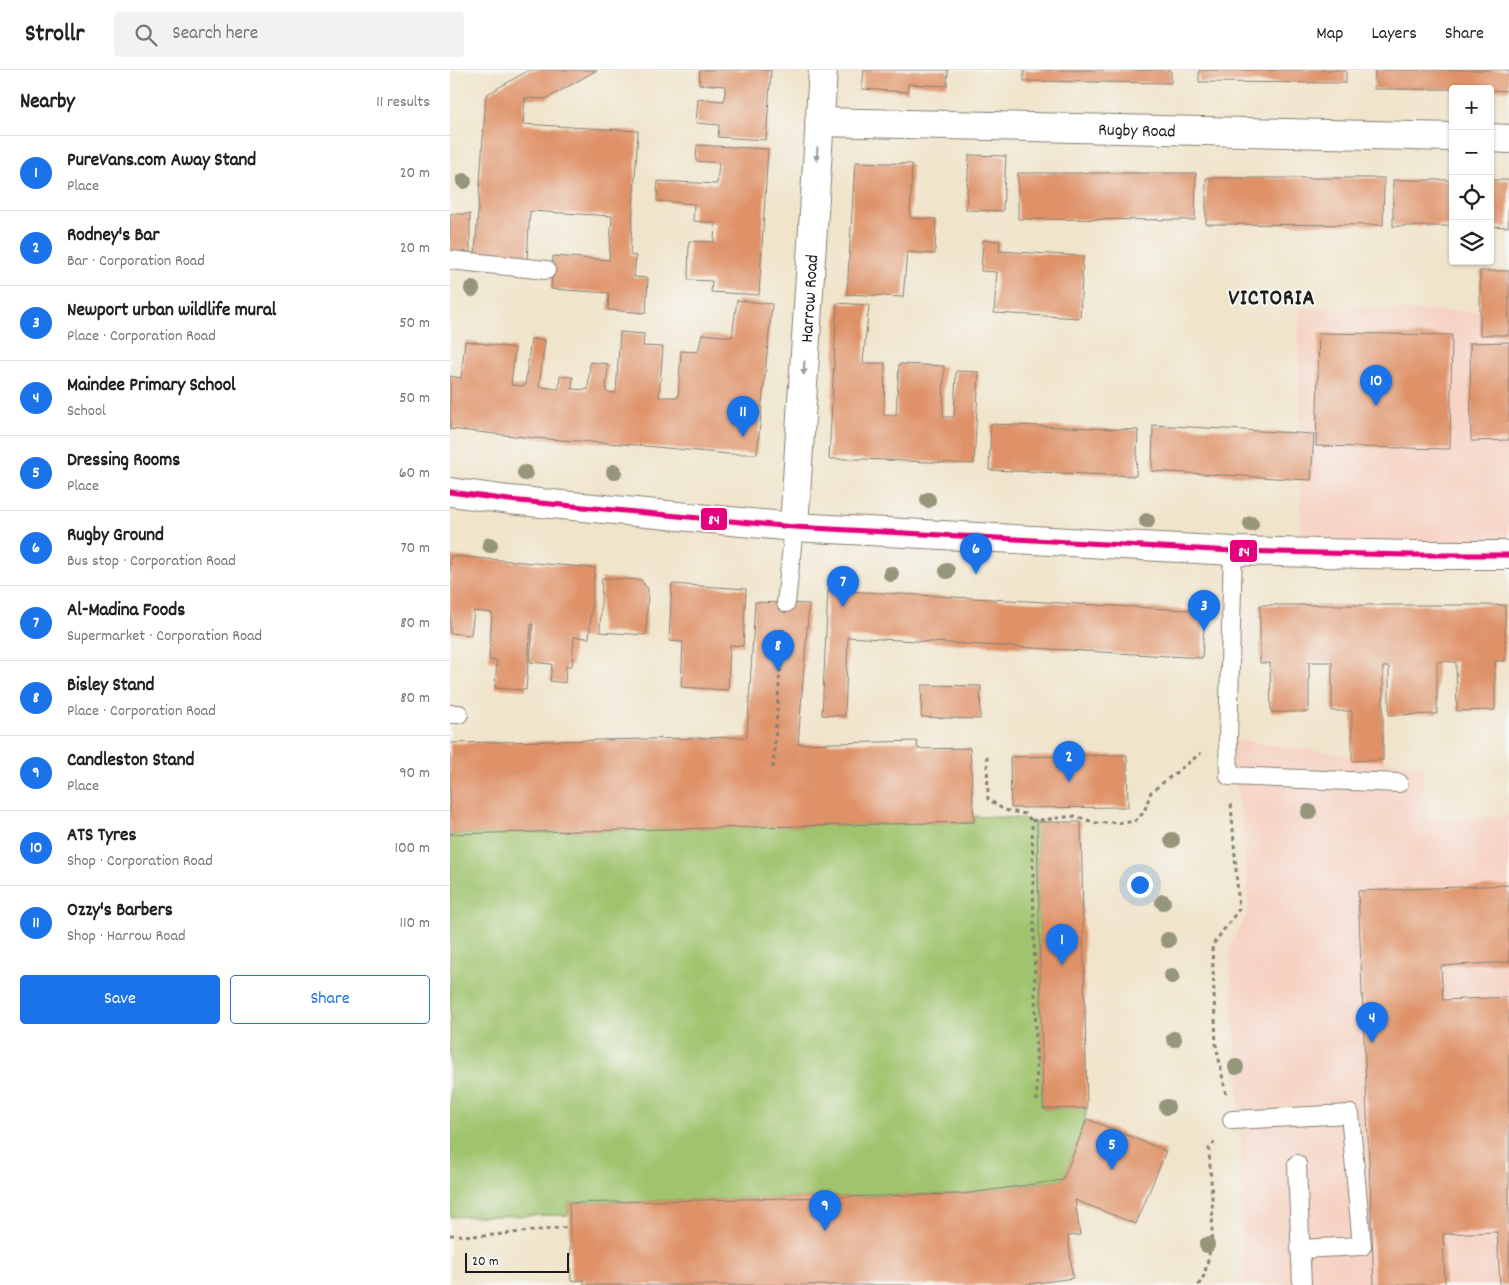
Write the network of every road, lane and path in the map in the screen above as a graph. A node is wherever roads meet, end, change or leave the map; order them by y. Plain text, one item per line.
1 (823, 70) edge
2 (819, 122) junction
3 (1449, 138) edge
4 (1494, 138) edge
5 (1509, 139) edge
6 (450, 260) edge
7 (546, 270) dead end
8 (450, 492) edge
9 (794, 527) junction
10 (1233, 551) junction
11 (1509, 555) edge
12 (786, 603) joint
13 (1228, 739) junction
14 (987, 756) dead end
15 (773, 768) dead end
16 (1229, 776) junction
17 (1399, 783) dead end
18 (1032, 821) junction
19 (1037, 1101) dead end
20 (1232, 1120) junction
21 (1297, 1164) dead end
22 (570, 1228) dead end
23 (450, 1235) edge
24 (1300, 1249) junction
25 (1203, 1283) edge
26 (1198, 1285) edge
27 (1302, 1285) edge

1 - 2 street, Harrow Road
2 - 3 street, Rugby Road
2 -> 9 street, Harrow Road
4 - 5 street
6 - 7 lane
8 - 9 street
9 - 10 street
9 - 12 lane
10 - 11 street
10 - 13 lane
12 - 15 path
13 - 16 lane
13 - 18 path
14 - 18 path
16 - 17 lane
16 - 20 path
18 - 19 path
20 - 24 lane
20 - 25 path
21 - 24 lane
22 - 23 path
24 - 27 lane
25 - 26 path

